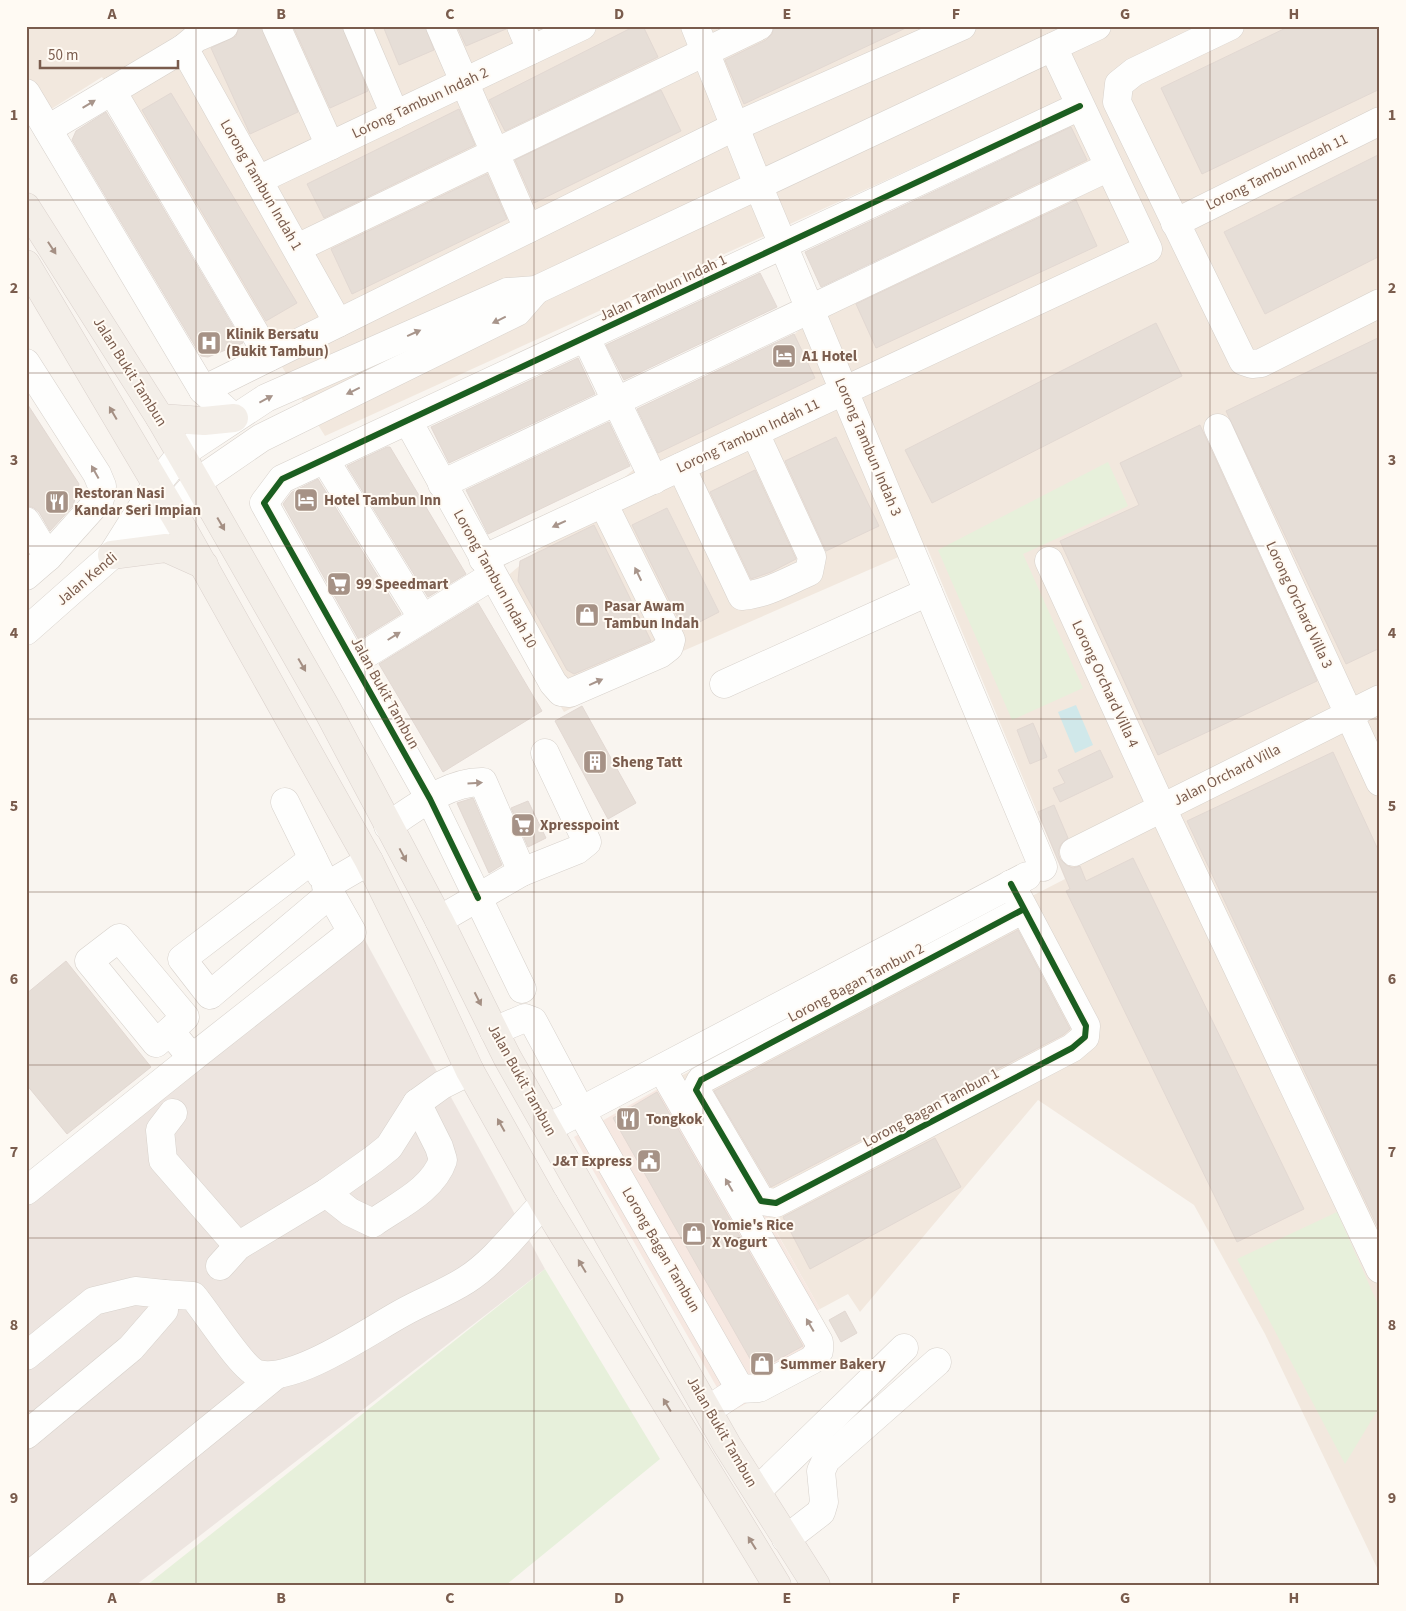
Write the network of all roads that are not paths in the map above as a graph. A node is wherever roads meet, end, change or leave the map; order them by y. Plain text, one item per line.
1 (224, 26) edge
2 (276, 26) edge
3 (357, 26) edge
4 (440, 26) edge
5 (582, 26) edge
6 (695, 26) edge
7 (759, 26) edge
8 (962, 26) edge
9 (1097, 26) edge
10 (1230, 26) edge
11 (526, 38) edge
12 (1052, 47) junction
13 (184, 48) junction
14 (705, 52) junction
15 (462, 83) junction
16 (112, 91) junction
17 (26, 93) edge
18 (1080, 106) junction
19 (395, 115) junction
20 (1380, 121) edge
21 (736, 126) junction
22 (48, 129) junction
23 (330, 146) junction
24 (493, 153) junction
25 (1110, 167) junction
26 (258, 180) junction
27 (758, 186) junction
28 (26, 207) edge
29 (1175, 222) junction
30 (528, 229) junction
31 (783, 246) junction
32 (297, 248) junction
33 (26, 264) edge
34 (536, 290) junction
35 (1380, 303) edge
36 (810, 310) junction
37 (338, 323) junction
38 (586, 338) junction
39 (269, 357) junction
40 (26, 363) edge
41 (203, 390) junction
42 (844, 391) junction
43 (616, 401) junction
44 (160, 418) junction
45 (234, 418) junction
46 (408, 421) junction
47 (1218, 428) dead end
48 (755, 433) junction
49 (181, 454) junction
50 (324, 460) junction
51 (682, 467) junction
52 (654, 480) junction
53 (197, 482) junction
54 (442, 484) junction
55 (156, 485) junction
56 (264, 503) joint
57 (603, 503) junction
58 (171, 510) junction
59 (26, 521) edge
60 (112, 555) junction
61 (48, 556) junction
62 (1049, 561) dead end
63 (204, 565) junction
64 (487, 568) junction
65 (26, 576) edge
66 (928, 592) junction
67 (422, 619) junction
68 (26, 631) edge
69 (353, 662) junction
70 (724, 684) dead end
71 (1380, 699) edge
72 (1349, 714) junction
73 (545, 753) dead end
74 (1380, 782) edge
75 (430, 799) junction
76 (285, 802) dead end
77 (1162, 808) junction
78 (388, 826) junction
79 (313, 859) junction
80 (1058, 860) junction
81 (369, 861) junction
82 (522, 872) junction
83 (284, 881) junction
84 (1011, 884) junction
85 (328, 890) junction
86 (478, 898) junction
87 (1024, 909) junction
88 (305, 915) junction
89 (439, 920) junction
90 (522, 989) dead end
91 (170, 1031) dead end
92 (494, 1031) junction
93 (192, 1058) junction
94 (662, 1069) junction
95 (470, 1071) junction
96 (417, 1103) junction
97 (581, 1112) junction
98 (173, 1113) dead end
99 (548, 1128) junction
100 (26, 1191) edge
101 (326, 1193) junction
102 (544, 1203) junction
103 (776, 1203) joint
104 (238, 1246) junction
105 (220, 1266) dead end
106 (1380, 1269) edge
107 (164, 1294) junction
108 (904, 1348) dead end
109 (26, 1356) edge
110 (937, 1362) dead end
111 (276, 1375) junction
112 (740, 1389) junction
113 (708, 1410) junction
114 (26, 1435) edge
115 (757, 1491) junction
116 (786, 1539) junction
117 (26, 1578) edge
118 (777, 1585) edge
119 (816, 1585) edge

1 - 13 street
2 - 23 street
3 - 19 street
4 - 15 street
5 - 11 street, Lorong Tambun Indah 2
6 - 14 street, Lorong Tambun Indah 3
7 - 14 street
8 - 21 street
9 - 12 street
10 - 29 street
11 - 15 street, Lorong Tambun Indah 2
12 - 18 street
12 - 27 street
13 - 16 street
13 - 26 street, Lorong Tambun Indah 1
14 - 21 street, Lorong Tambun Indah 3
14 - 24 street
15 - 19 street, Lorong Tambun Indah 2
15 - 24 street
22 -> 16 street
16 - 39 street
17 - 22 street
18 - 25 street
18 - 31 street, Jalan Tambun Indah 1
19 - 23 street, Lorong Tambun Indah 2
20 - 29 street, Lorong Tambun Indah 11
21 - 27 street, Lorong Tambun Indah 3
21 - 30 street
22 - 41 street
23 - 26 street, Lorong Tambun Indah 2
24 - 30 street
24 - 32 street
25 - 36 street
25 - 42 street, Lorong Tambun Indah 11
26 - 32 street, Lorong Tambun Indah 1
27 - 31 street, Lorong Tambun Indah 3
27 - 34 street
28 -> 44 main road, Jalan Bukit Tambun
29 - 35 street
30 - 37 street
31 - 36 street, Lorong Tambun Indah 3
31 - 38 street, Jalan Tambun Indah 1
32 - 37 street, Lorong Tambun Indah 1
55 -> 33 main road, Jalan Bukit Tambun
45 -> 34 street
34 -> 53 street
36 - 42 street, Lorong Tambun Indah 3
36 - 43 street
37 - 39 street
38 - 43 street
38 - 46 street, Jalan Tambun Indah 1
39 - 41 street
61 -> 40 street
41 - 45 street
42 - 48 street, Lorong Tambun Indah 11
42 - 66 street, Lorong Tambun Indah 3
43 - 52 street
43 - 54 street
44 - 45 main road
44 - 49 main road, Jalan Bukit Tambun
45 - 49 street
46 - 50 street, Jalan Tambun Indah 1
46 - 54 street, Lorong Tambun Indah 10
47 - 72 street, Lorong Orchard Villa 3
48 - 51 street, Lorong Tambun Indah 11
48 - 51 street
49 - 53 main road, Jalan Bukit Tambun
49 - 55 street
50 - 56 street, Jalan Tambun Indah 1
50 - 67 street
51 - 52 street, Lorong Tambun Indah 11
52 - 57 street, Lorong Tambun Indah 11
53 - 58 street
53 -> 78 main road, Jalan Bukit Tambun
54 - 64 street, Lorong Tambun Indah 10
55 - 58 main road, Jalan Bukit Tambun
55 - 60 street
56 - 69 street, Jalan Bukit Tambun
57 -> 64 street, Lorong Tambun Indah 11
64 -> 57 street, Lorong Tambun Indah 10
58 - 60 street, Jalan Kendi
58 - 63 main road, Jalan Bukit Tambun
59 - 61 street
60 - 63 main road
60 - 68 street, Jalan Kendi
61 - 65 street
62 - 77 street, Lorong Orchard Villa 4
63 - 81 main road, Jalan Bukit Tambun
64 - 67 street, Lorong Tambun Indah 11
66 - 70 street
66 - 80 street, Lorong Tambun Indah 3
69 -> 67 street, Lorong Tambun Indah 11
69 - 75 street, Jalan Bukit Tambun
71 - 72 street, Jalan Orchard Villa
72 - 74 street, Lorong Orchard Villa 3
72 - 77 street, Jalan Orchard Villa
73 - 82 street
75 - 78 street
75 -> 82 street
75 - 86 street, Jalan Bukit Tambun
76 - 79 street
77 - 80 street, Jalan Orchard Villa
77 - 106 street, Lorong Orchard Villa 4
78 -> 89 main road, Jalan Bukit Tambun
79 - 83 street
79 - 85 street
80 - 84 street, Jalan Orchard Villa
81 - 85 street
81 - 95 main road, Jalan Bukit Tambun
82 - 86 street
83 - 88 street
83 - 88 street
84 - 87 street
84 - 94 street, Jalan Orchard Villa
85 - 88 street
85 - 93 street
86 - 89 street
86 - 90 street, Jalan Bukit Tambun
87 - 103 street, Lorong Bagan Tambun 1
87 - 103 street, Lorong Bagan Tambun 2
89 -> 92 main road, Jalan Bukit Tambun
91 - 93 street
92 - 97 street, Lorong Bagan Tambun
92 - 99 main road, Jalan Bukit Tambun
93 - 100 street
94 - 97 street, Jalan Orchard Villa
112 -> 94 street
95 - 96 street
102 -> 95 main road, Jalan Bukit Tambun
96 - 101 street
96 - 101 street
97 - 99 street, Jalan Orchard Villa
97 - 112 street, Lorong Bagan Tambun
98 - 104 street
99 - 113 main road, Jalan Bukit Tambun
101 - 104 street
102 - 111 street
118 -> 102 main road, Jalan Bukit Tambun
104 - 105 street
107 - 109 street
107 - 111 street
107 - 114 street
108 - 115 street
110 - 116 street
111 - 117 street
112 - 113 street
113 - 115 main road, Jalan Bukit Tambun
115 - 116 main road, Jalan Bukit Tambun
116 - 119 main road, Jalan Bukit Tambun

